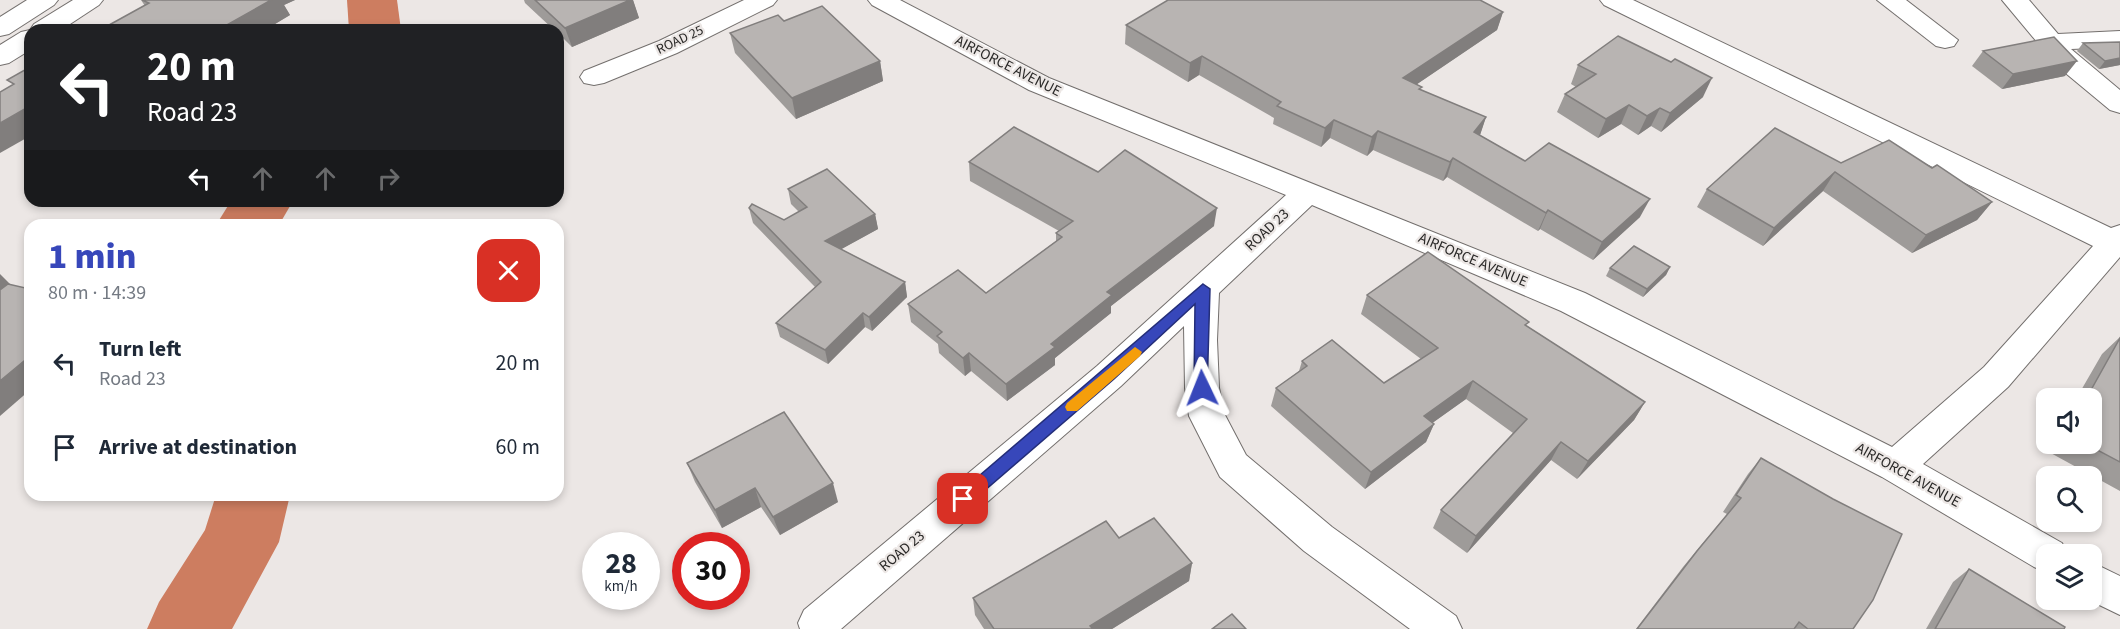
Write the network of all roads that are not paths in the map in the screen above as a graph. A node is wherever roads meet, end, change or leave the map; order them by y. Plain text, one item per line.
1 (45, 0) edge
2 (90, 0) edge
3 (765, 0) edge
4 (881, 0) edge
5 (1613, 0) edge
6 (1890, 0) edge
7 (2015, 0) edge
8 (52, 24) edge
9 (0, 28) edge
10 (2120, 39) edge
11 (1945, 40) dead end
12 (24, 42) edge
13 (2050, 42) junction
14 (0, 57) edge
15 (594, 77) dead end
16 (2120, 104) edge
17 (1308, 192) junction
18 (2117, 240) edge
19 (1203, 289) junction
20 (1895, 466) junction
21 (2036, 548) edge
22 (2102, 586) edge
23 (2120, 597) edge
24 (818, 623) dead end
25 (1442, 629) edge

1 - 9 street
2 - 8 street
3 - 15 street, ROAD 25
4 - 17 street, AIRFORCE AVENUE
5 - 18 street
6 - 11 street
7 - 13 street
10 - 13 street
12 - 14 street
13 - 16 street
17 - 19 street, ROAD 23
17 - 20 street, AIRFORCE AVENUE
18 - 20 street
19 - 24 street, ROAD 23
19 - 25 street
20 - 21 street, AIRFORCE AVENUE
22 - 23 street

